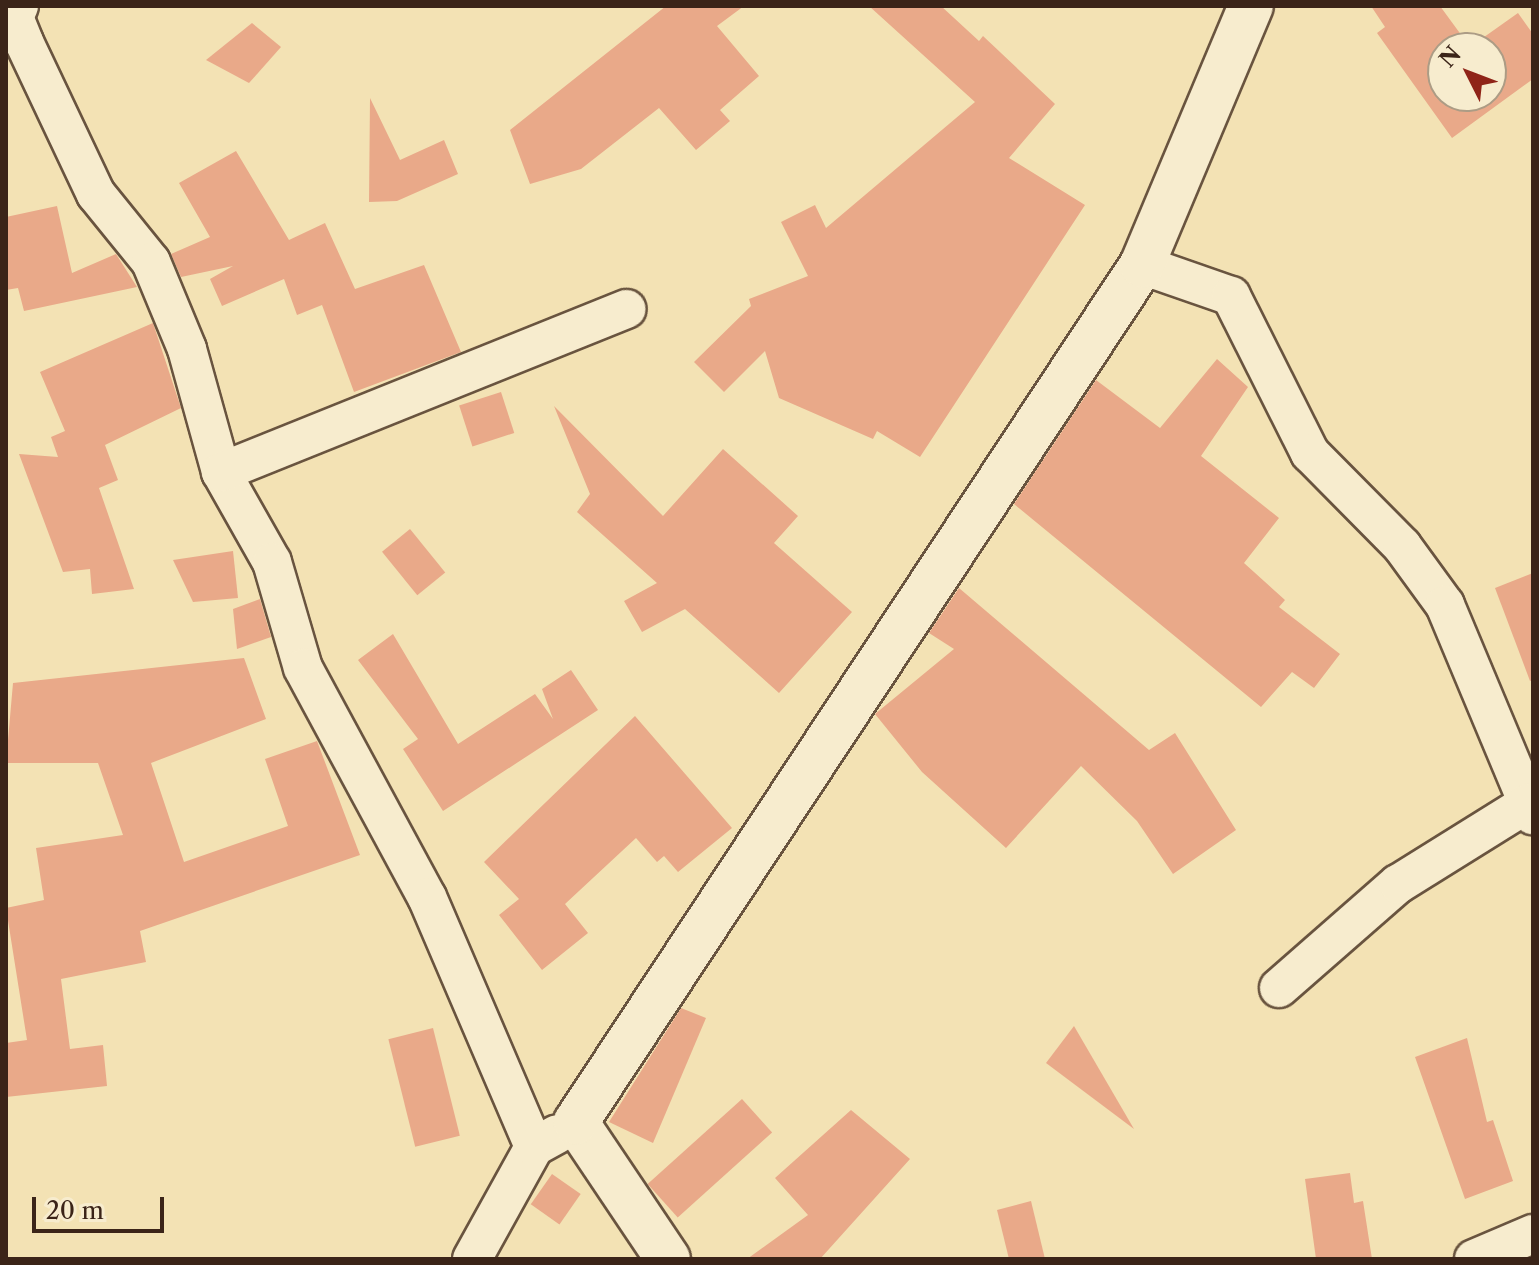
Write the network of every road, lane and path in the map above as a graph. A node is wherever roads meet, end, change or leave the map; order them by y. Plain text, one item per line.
1 (1251, 6) edge
2 (18, 25) edge
3 (1142, 265) junction
4 (626, 309) dead end
5 (221, 472) junction
6 (1531, 809) edge
7 (1279, 988) dead end
8 (576, 1122) junction
9 (534, 1147) junction
10 (1533, 1234) edge
11 (472, 1259) edge
12 (668, 1259) edge
13 (1474, 1259) edge

1 - 3 main road
2 - 5 street
3 - 6 street
3 - 8 main road
4 - 5 street
5 - 9 street
6 - 7 street
8 - 9 street
8 - 12 main road
9 - 11 street
10 - 13 street

